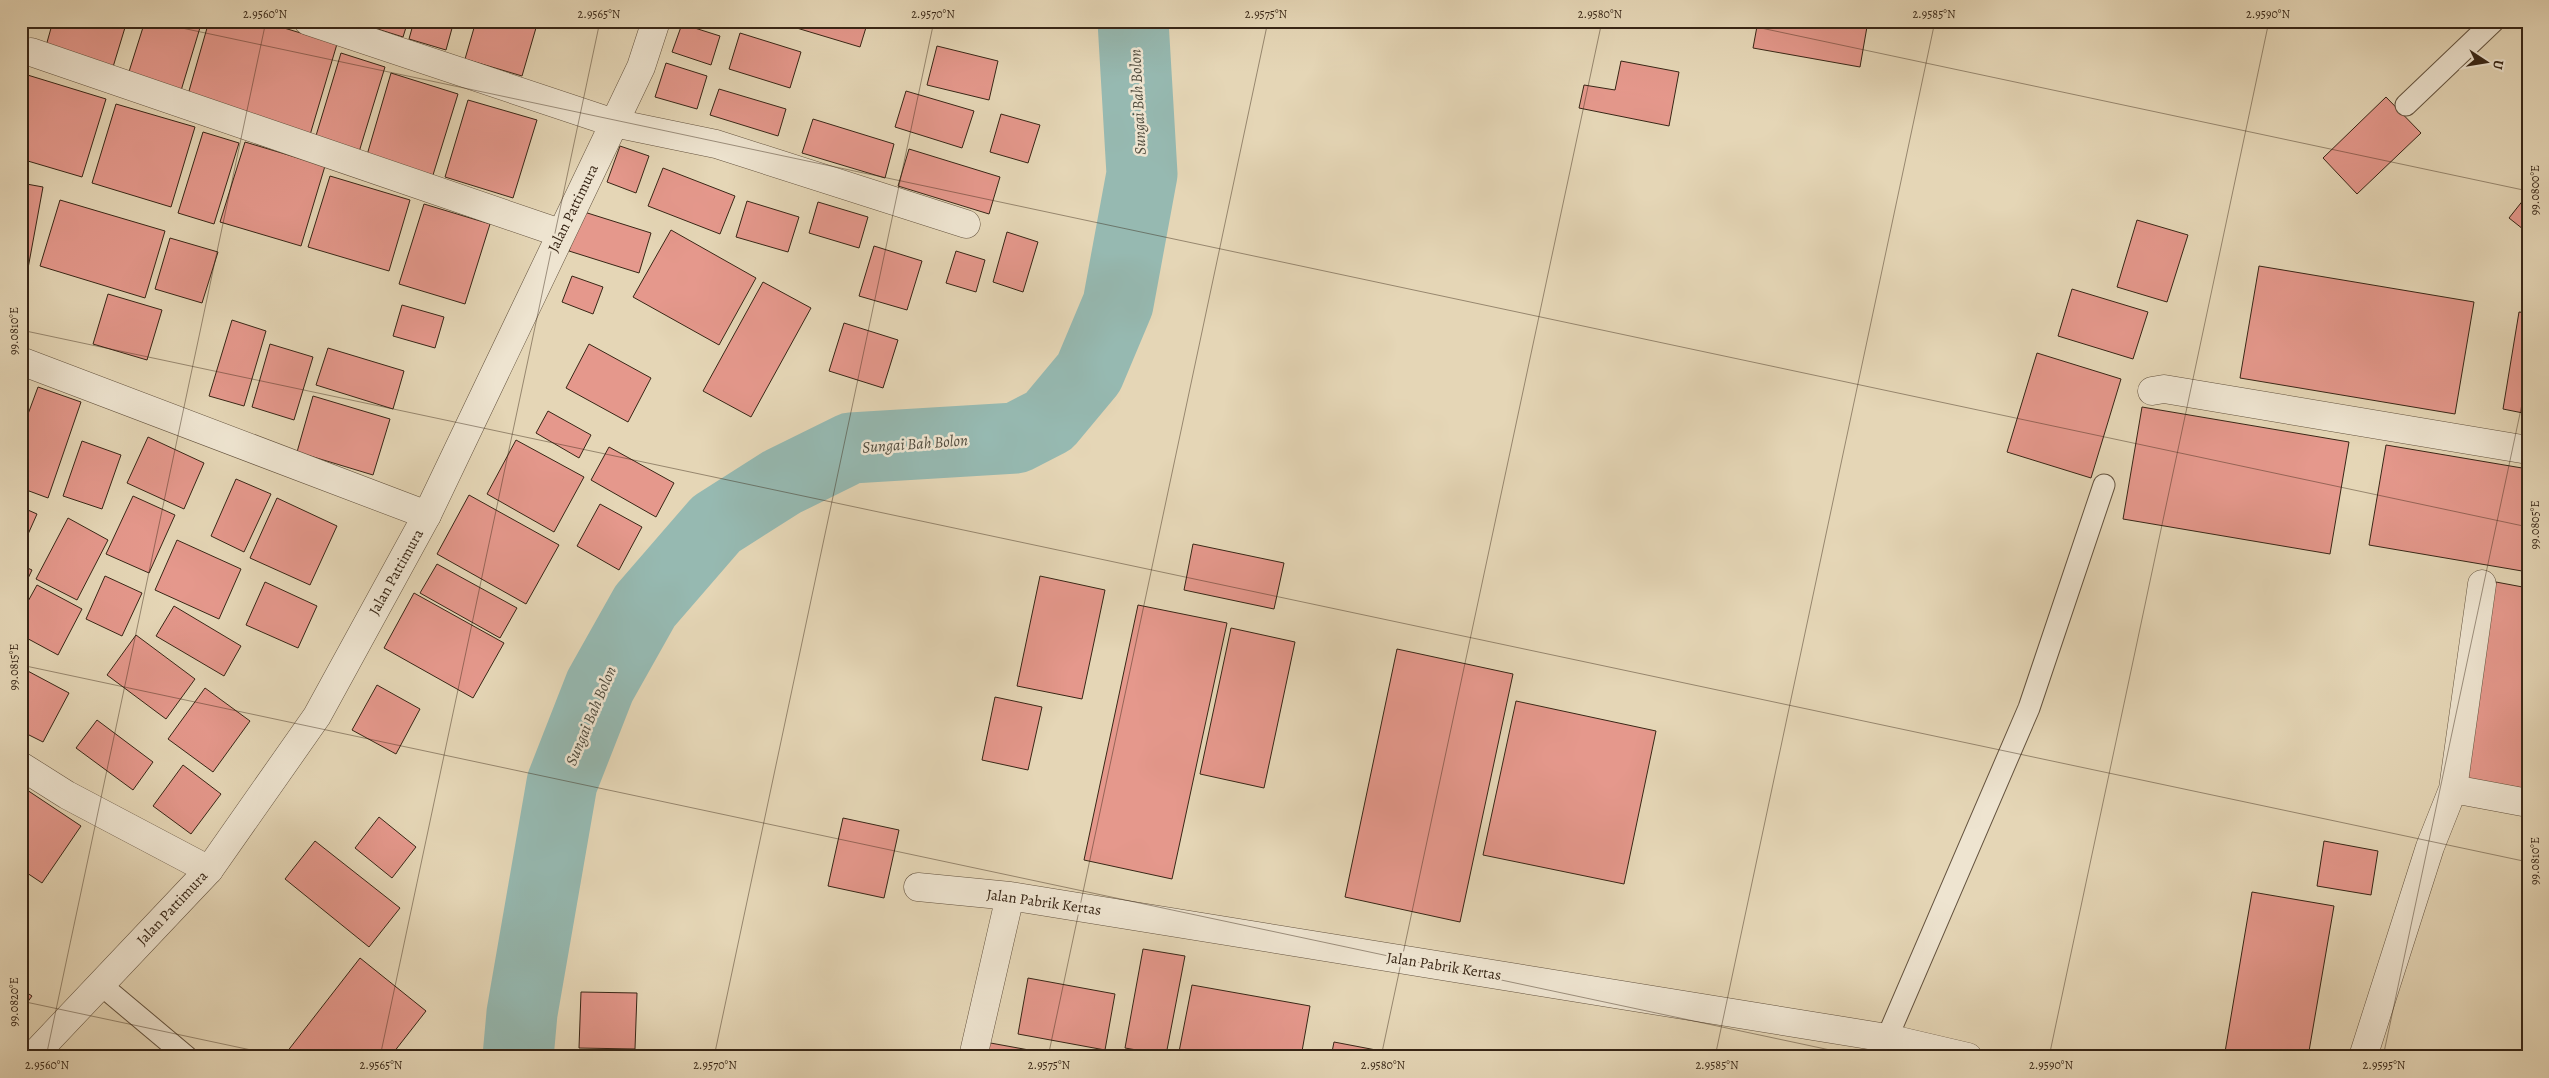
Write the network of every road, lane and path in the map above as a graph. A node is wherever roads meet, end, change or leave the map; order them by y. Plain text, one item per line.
1 (308, 21) edge
2 (656, 21) edge
3 (2494, 21) edge
4 (31, 52) dead end
5 (2406, 105) dead end
6 (614, 123) junction
7 (966, 224) dead end
8 (560, 234) junction
9 (21, 361) edge
10 (2152, 390) dead end
11 (2528, 450) edge
12 (2104, 485) dead end
13 (427, 515) junction
14 (2482, 584) dead end
15 (21, 766) edge
16 (2453, 789) junction
17 (2528, 803) edge
18 (209, 870) junction
19 (918, 888) dead end
20 (1010, 896) junction
21 (100, 984) junction
22 (1887, 1038) junction
23 (32, 1057) edge
24 (187, 1057) edge
25 (973, 1057) edge
26 (1968, 1057) edge
27 (2363, 1057) edge

1 - 6 street
2 - 6 street, Jalan Pattimura
3 - 5 lane
4 - 8 street
6 - 7 street
6 - 8 street, Jalan Pattimura
8 - 13 street, Jalan Pattimura
9 - 13 street
10 - 11 street
12 - 22 lane
13 - 18 street, Jalan Pattimura
14 - 16 street
15 - 18 street
16 - 17 street
16 - 27 street
18 - 21 street, Jalan Pattimura
19 - 20 street, Jalan Pabrik Kertas
20 - 22 street, Jalan Pabrik Kertas
20 - 25 street
21 - 23 street, Jalan Pattimura
21 - 24 lane
22 - 26 street, Jalan Pabrik Kertas

